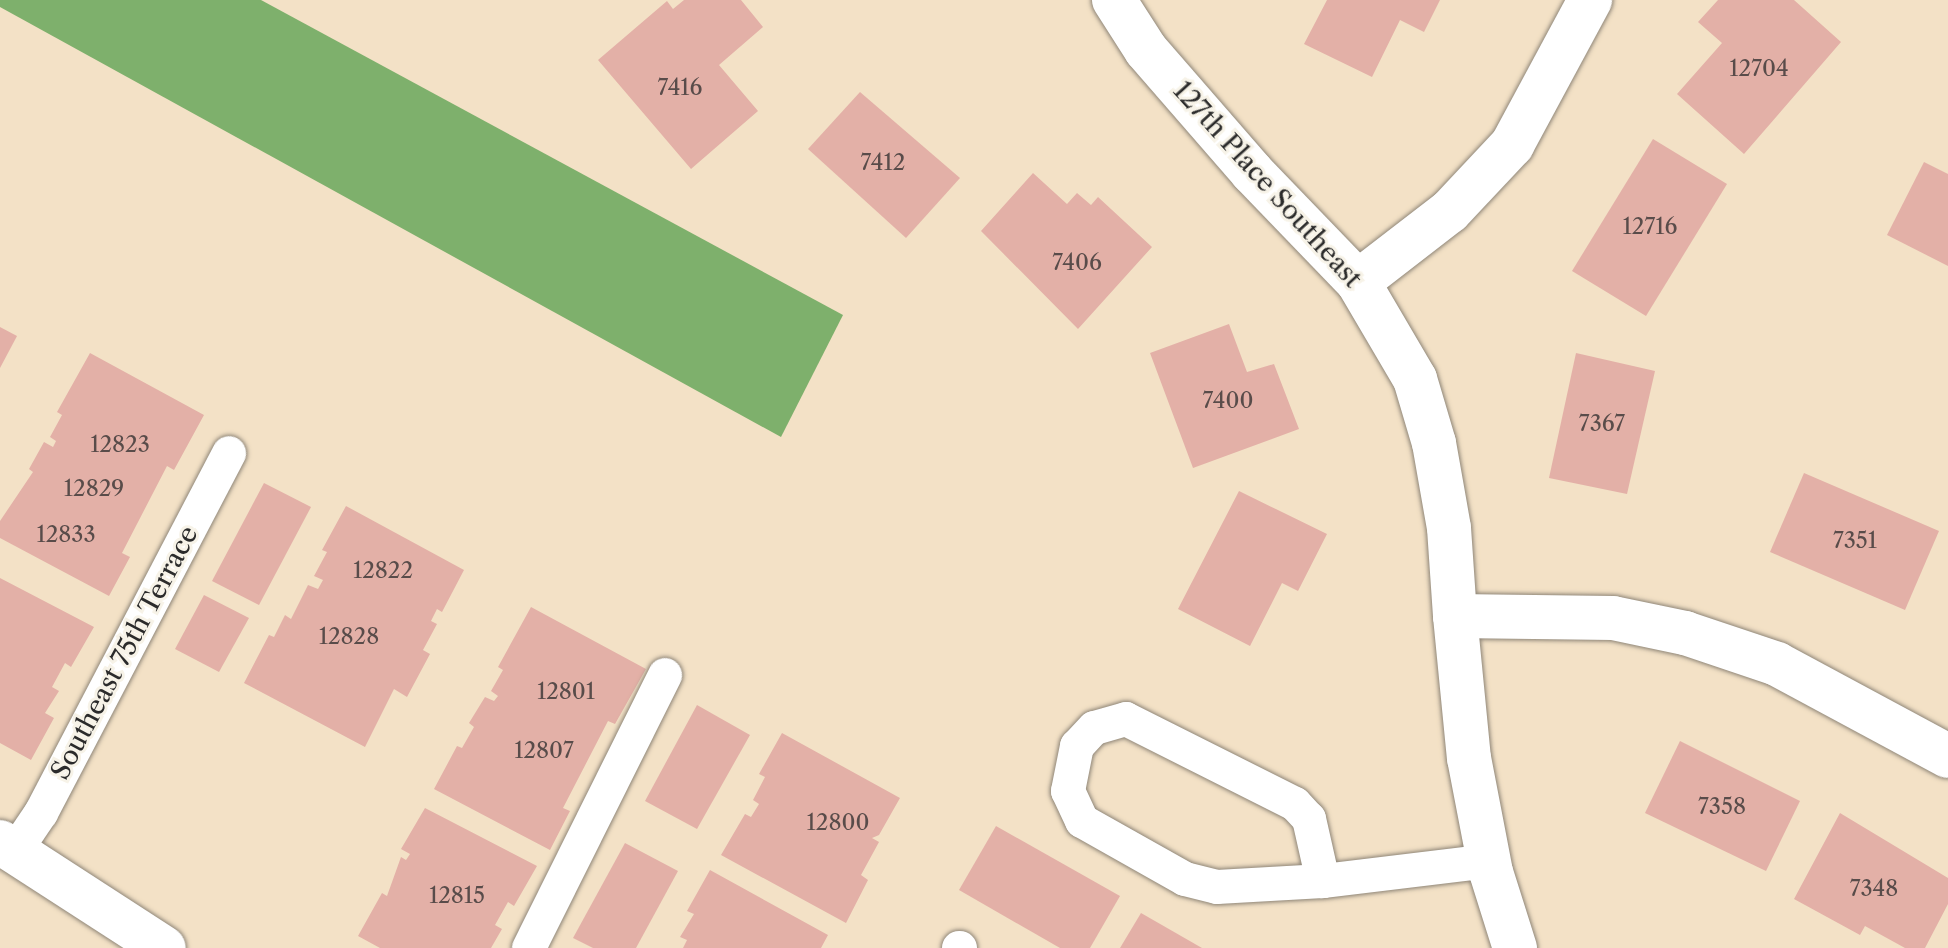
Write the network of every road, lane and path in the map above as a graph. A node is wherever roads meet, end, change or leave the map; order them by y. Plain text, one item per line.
1 (1114, 0) edge
2 (1590, 0) edge
3 (1358, 282) junction
4 (229, 453) dead end
5 (1455, 616) junction
6 (665, 675) dead end
7 (1948, 756) edge
8 (8, 846) edge
9 (1488, 861) junction
10 (1323, 881) junction
11 (164, 948) edge
12 (529, 948) edge
13 (1515, 948) edge

1 - 3 street, 127th Place Southeast
2 - 3 street
3 - 5 street, 127th Place Southeast
4 - 8 lane, Southeast 75th Terrace
5 - 7 street
5 - 9 street, 127th Place Southeast
6 - 12 lane
8 - 11 street
9 - 10 lane
9 - 13 street, 127th Place Southeast
10 - 10 lane

